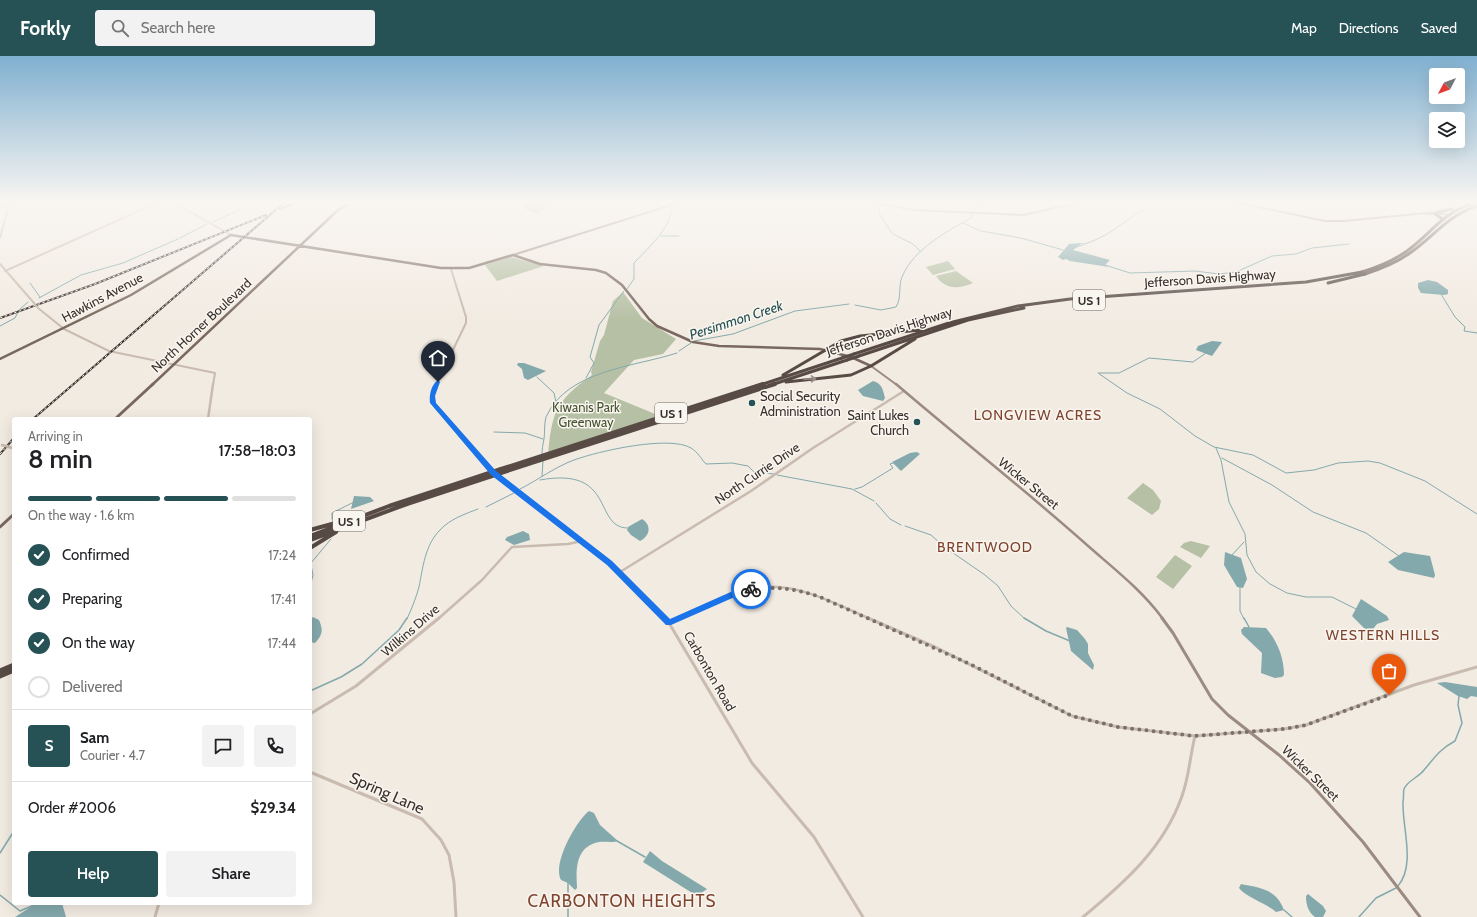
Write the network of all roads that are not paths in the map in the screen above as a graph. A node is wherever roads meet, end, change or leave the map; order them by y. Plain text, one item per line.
1 (71, 241) edge
2 (221, 241) edge
3 (271, 241) edge
4 (304, 241) edge
5 (556, 241) edge
6 (1417, 241) edge
7 (1423, 241) edge
8 (299, 246) junction
9 (504, 253) dead end
10 (513, 255) junction
11 (505, 258) junction
12 (0, 264) edge
13 (451, 269) junction
14 (5, 271) junction
15 (1363, 273) junction
16 (949, 323) junction
17 (64, 329) junction
18 (937, 330) junction
19 (825, 350) junction
20 (0, 359) edge
21 (174, 364) junction
22 (871, 366) junction
23 (762, 384) junction
24 (758, 388) junction
25 (904, 391) junction
26 (118, 417) edge
27 (208, 417) edge
28 (1, 445) edge
29 (12, 448) edge
30 (502, 470) junction
31 (487, 475) junction
32 (389, 506) junction
33 (12, 516) edge
34 (354, 523) junction
35 (0, 527) edge
36 (312, 529) edge
37 (312, 535) edge
38 (312, 539) edge
39 (582, 541) junction
40 (312, 547) edge
41 (620, 572) junction
42 (669, 623) junction
43 (12, 665) edge
44 (1477, 667) edge
45 (0, 670) edge
46 (12, 671) edge
47 (0, 676) edge
48 (312, 713) edge
49 (1249, 732) junction
50 (1194, 736) junction
51 (312, 773) edge
52 (158, 905) edge
53 (155, 917) edge
54 (456, 917) edge
55 (863, 917) edge
56 (1084, 917) edge
57 (1420, 917) edge

1 - 14 street
2 - 17 main road, Hawkins Avenue
3 - 8 main road
4 - 8 main road, North Horner Boulevard
5 - 10 main road
6 - 15 highway, Jefferson Davis Highway / US 1
7 - 15 highway, Jefferson Davis Highway / US 1
8 - 13 main road
8 - 21 main road, North Horner Boulevard
9 - 11 main road
10 - 11 main road
10 - 19 main road, Wicker Street
11 - 13 main road
12 - 14 street
13 - 39 street, Carbonton Road
14 - 17 street, bridge
15 - 16 highway, Jefferson Davis Highway / US 1
15 - 18 highway, Jefferson Davis Highway / US 1
16 - 19 highway
16 - 23 highway, Jefferson Davis Highway / US 1, bridge
17 - 20 main road, Hawkins Avenue
17 - 21 street
18 - 22 highway
18 - 24 highway, Jefferson Davis Highway / US 1, bridge
19 - 22 main road, Wicker Street
19 - 23 highway
21 - 26 main road, North Horner Boulevard
21 - 27 street
24 -> 22 highway
22 - 25 main road, Wicker Street
23 - 30 highway, Jefferson Davis Highway / US 1
24 - 30 highway, Jefferson Davis Highway / US 1
25 - 41 street, North Currie Drive
25 - 49 main road, Wicker Street
28 - 29 street, bridge
30 - 31 highway, Jefferson Davis Highway / US 1, bridge
31 - 32 highway, Jefferson Davis Highway / US 1
31 - 34 highway, Jefferson Davis Highway / US 1
32 - 36 highway
32 - 37 highway, Jefferson Davis Highway / US 1
33 - 35 main road
34 - 38 highway, Jefferson Davis Highway / US 1
34 - 40 highway
39 - 41 street, Carbonton Road
39 - 48 street, Wilkins Drive
41 - 42 street, Carbonton Road
42 - 50 street
42 - 55 street, Carbonton Road
43 - 45 highway
44 - 49 street
46 - 47 highway
49 - 50 street
49 - 57 main road, Wicker Street
50 - 56 street
51 - 54 street, Spring Lane
52 - 53 street

